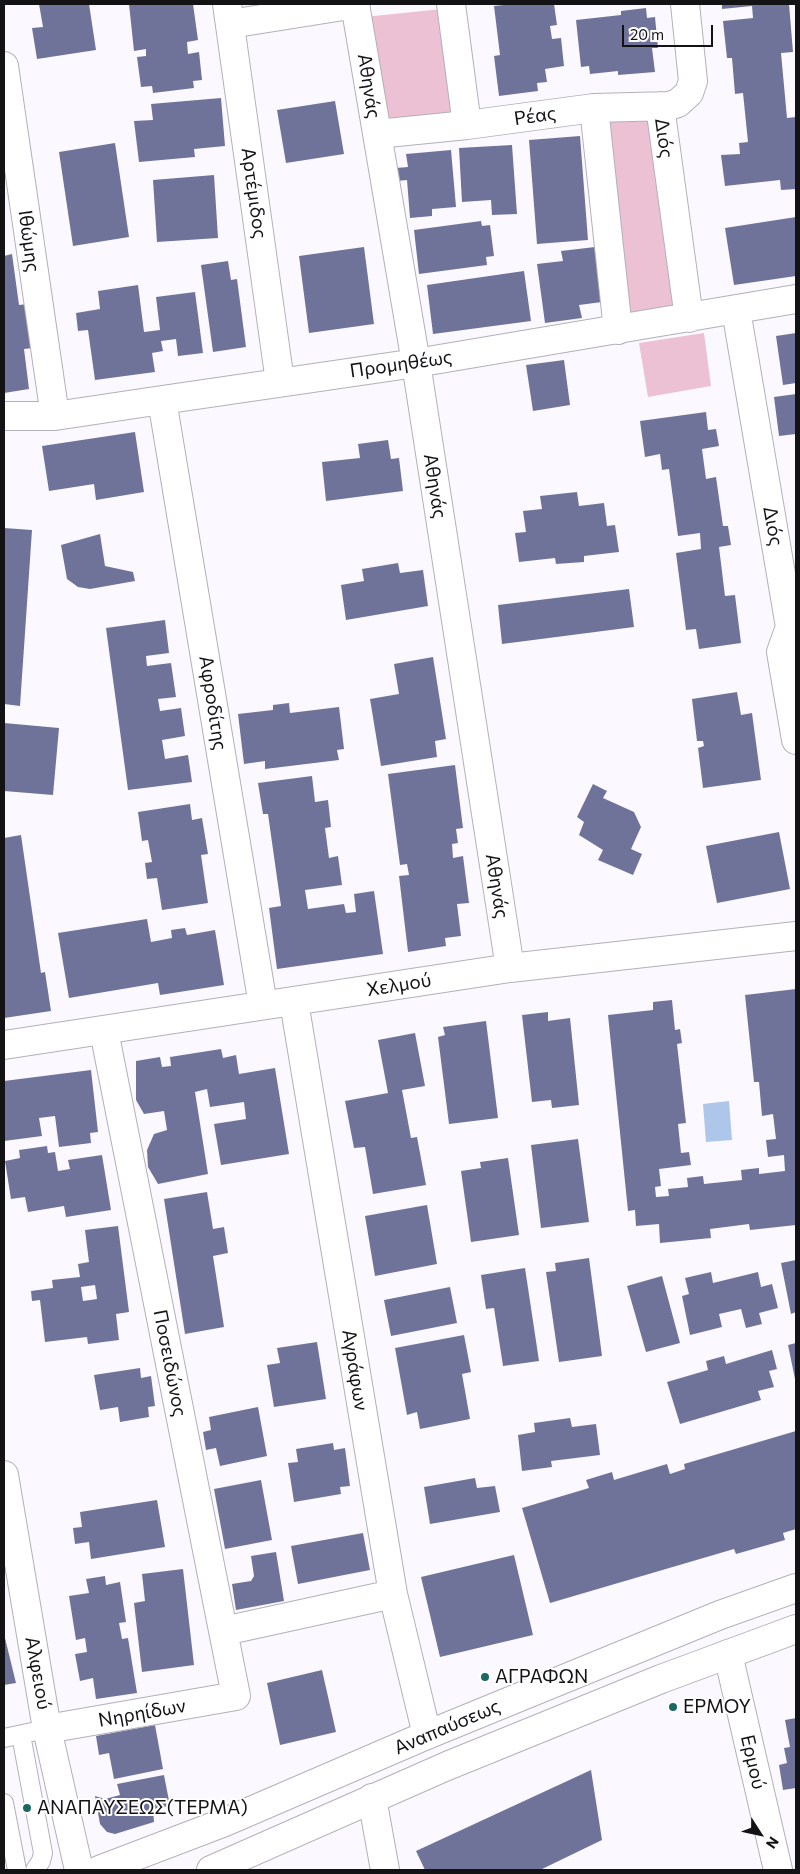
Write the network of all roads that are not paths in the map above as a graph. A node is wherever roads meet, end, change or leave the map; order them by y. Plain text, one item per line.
1 (356, 4) edge
2 (451, 4) edge
3 (685, 4) edge
4 (228, 14) edge
5 (4, 66) edge
6 (660, 106) junction
7 (594, 108) junction
8 (467, 125) junction
9 (377, 134) junction
10 (796, 299) edge
11 (736, 310) junction
12 (689, 318) junction
13 (618, 330) junction
14 (416, 363) junction
15 (280, 382) junction
16 (162, 400) junction
17 (4, 416) edge
18 (55, 416) junction
19 (796, 740) edge
20 (796, 936) edge
21 (510, 968) junction
22 (294, 1002) junction
23 (263, 1005) junction
24 (104, 1031) junction
25 (4, 1046) edge
26 (4, 1475) edge
27 (7, 1521) edge
28 (796, 1588) edge
29 (392, 1594) junction
30 (796, 1629) edge
31 (224, 1631) junction
32 (728, 1654) junction
33 (236, 1696) joint
34 (47, 1729) junction
35 (21, 1734) junction
36 (427, 1735) junction
37 (4, 1738) edge
38 (372, 1798) junction
39 (4, 1804) edge
40 (17, 1870) edge
41 (35, 1870) edge
42 (79, 1870) edge
43 (99, 1870) edge
44 (211, 1870) edge
45 (385, 1870) edge
46 (778, 1870) edge

1 - 4 street
1 - 9 street, Αθηνάς
2 - 8 street
3 - 6 street, Ρέας
4 - 15 street, Αρτέμιδος
5 - 18 street, Ιθώμης
6 - 7 street, Ρέας
6 - 12 street, Διός
7 - 8 street, Ρέας
7 - 13 street
8 - 9 street, Ρέας
9 - 14 street, Αθηνάς
10 - 11 street, Προμηθέως
11 - 12 street, Προμηθέως
11 - 19 street, Διός
12 - 13 street, Προμηθέως
13 - 14 street, Προμηθέως
14 - 15 street, Προμηθέως
14 - 21 street, Αθηνάς
15 - 16 street, Προμηθέως
16 - 18 street, Προμηθέως
16 - 23 street, Αφροδίτης
17 - 18 street, Προμηθέως
20 - 21 street, Χελμού
21 - 22 street, Χελμού
22 - 23 street, Χελμού
22 - 29 street, Αγράφων
23 - 24 street, Χελμού
24 - 25 street, Χελμού
24 - 31 street, Ποσειδώνος
26 - 27 street, Αλφειού
27 - 34 street, Αλφειού
28 - 36 street, Αναπαύσεως
29 - 31 street
29 - 36 street, Αγράφων
30 - 32 street, Αναπαύσεως
31 - 33 street, Ποσειδώνος
32 - 38 street, Αναπαύσεως
32 - 46 street, Ερμού
33 - 34 street, Νηρηίδων
34 - 35 lane
34 - 42 street, Αλφειού
35 - 37 lane
35 - 41 lane
36 - 43 street, Αναπαύσεως
38 - 44 street, Αναπαύσεως
38 - 45 street
39 - 40 lane

